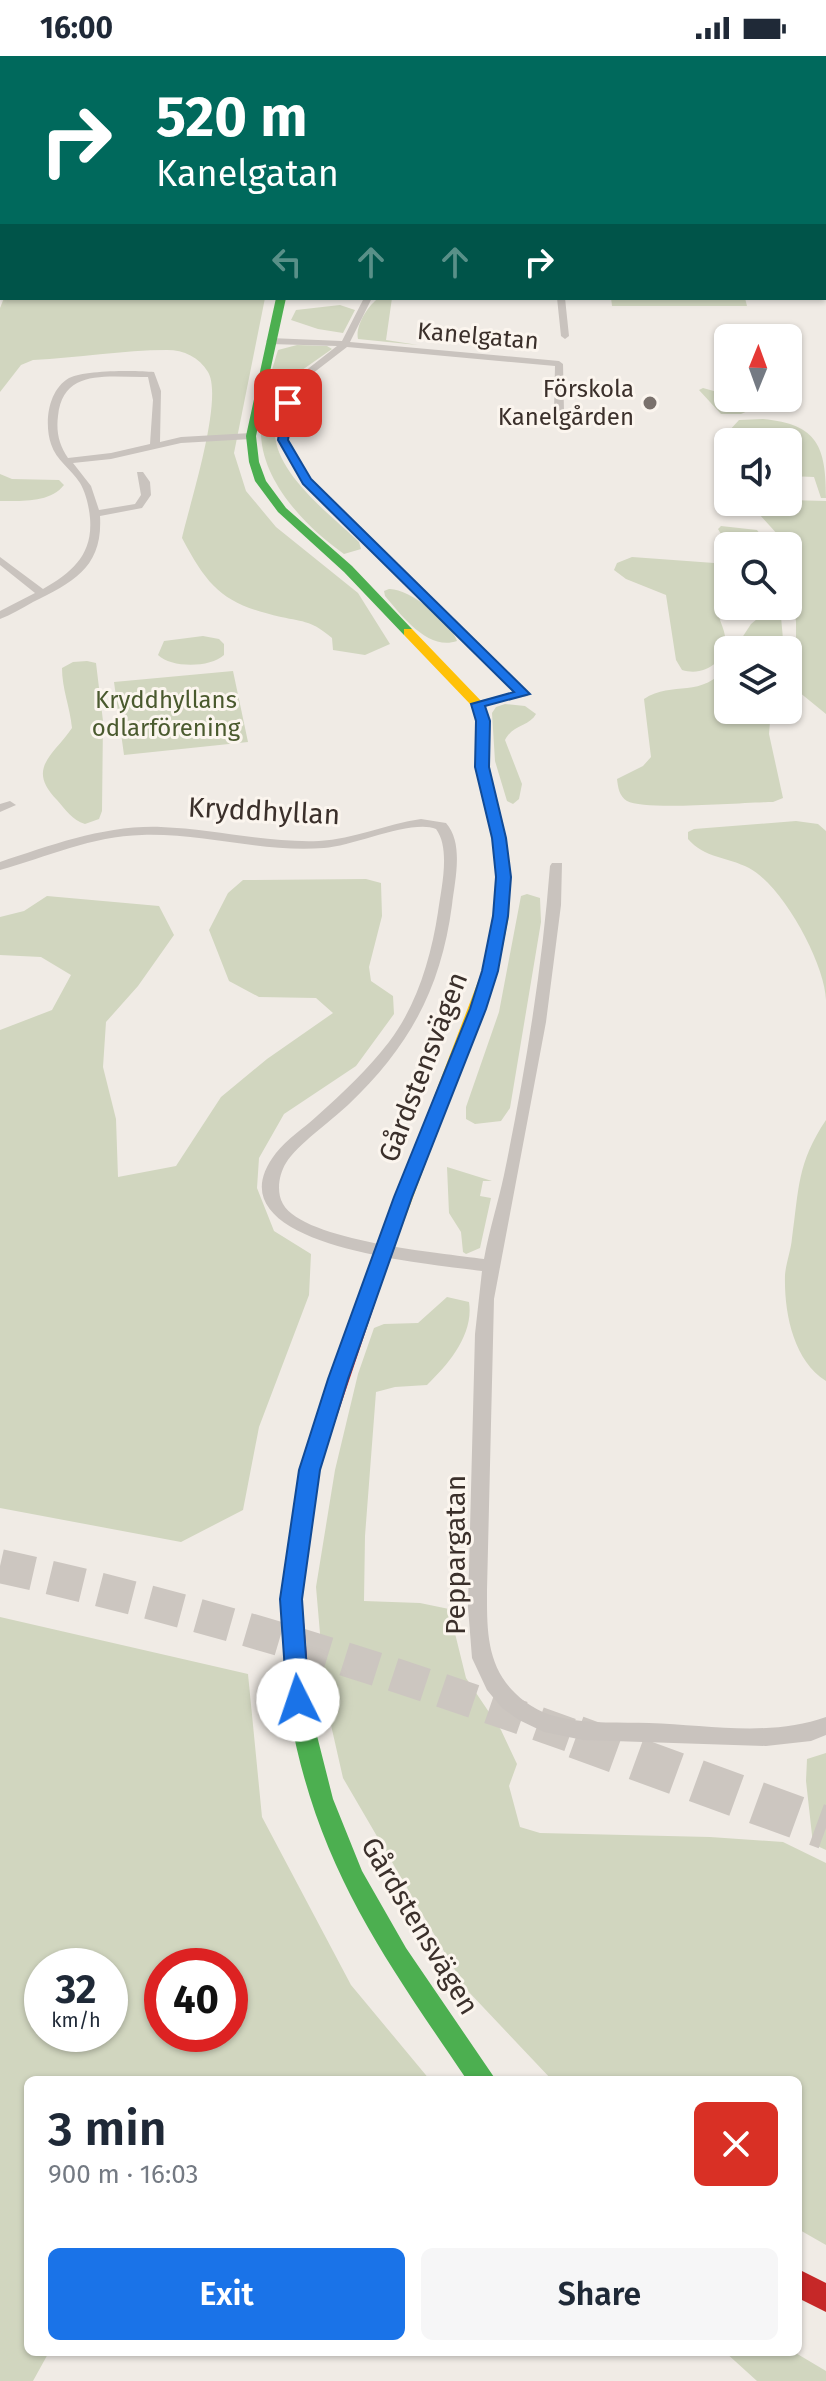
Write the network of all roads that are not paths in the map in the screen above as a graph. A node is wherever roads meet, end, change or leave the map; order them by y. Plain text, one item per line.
1 (280, 300) edge
2 (367, 300) edge
3 (561, 300) edge
4 (565, 336) dead end
5 (270, 341) junction
6 (345, 344) junction
7 (559, 412) dead end
8 (251, 436) junction
9 (155, 444) junction
10 (66, 461) junction
11 (140, 474) dead end
12 (94, 514) junction
13 (0, 560) edge
14 (41, 592) junction
15 (0, 616) edge
16 (477, 704) junction
17 (0, 866) edge
18 (557, 866) dead end
19 (385, 1249) junction
20 (490, 1266) junction
21 (826, 1726) edge
22 (480, 2076) edge
23 (802, 2285) edge
24 (826, 2298) edge

1 - 5 street
2 - 6 street
3 - 4 street
5 - 6 street, Kanelgatan
5 - 8 street
6 - 7 street, Kanelgatan
6 - 16 street
8 - 9 street
8 - 16 street
9 - 10 street
9 - 10 street
10 - 12 street
11 - 12 street
12 - 14 street
13 - 14 street
14 - 15 street
16 - 19 street, Gårdstensvägen
17 - 19 street, Kryddhyllan
18 - 20 street, Peppargatan
19 - 20 street
19 - 22 street, Gårdstensvägen
20 - 21 street, Peppargatan
23 - 24 street

